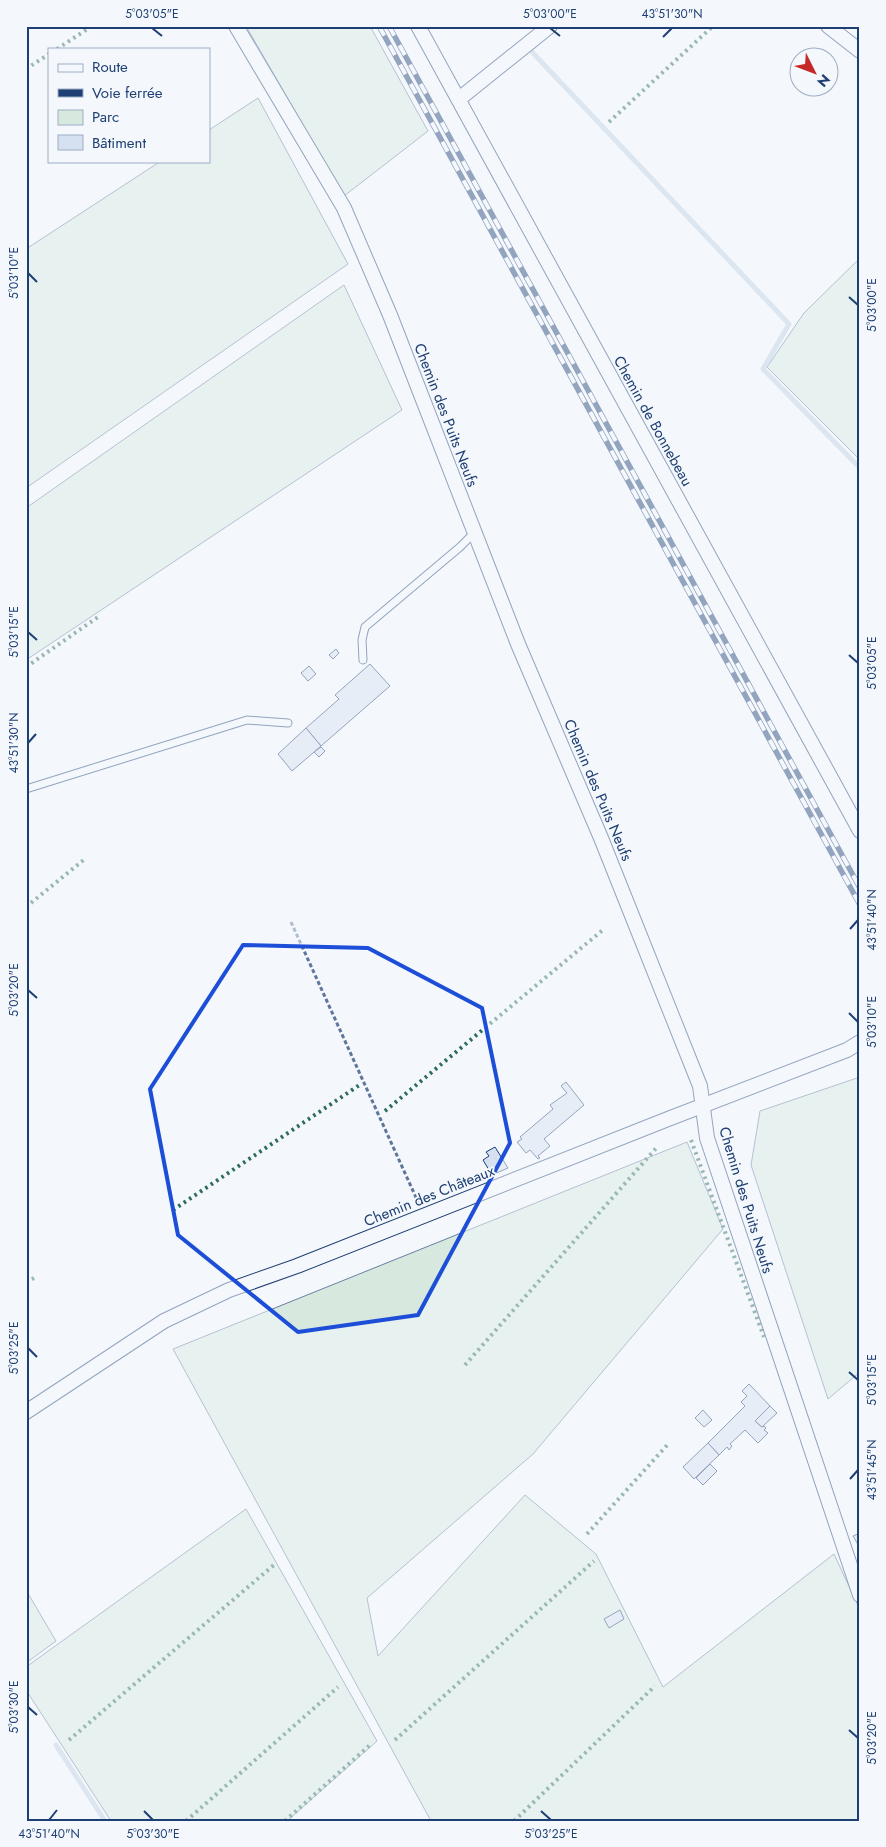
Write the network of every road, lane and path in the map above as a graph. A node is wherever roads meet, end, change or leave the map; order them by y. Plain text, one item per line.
1 (236, 26) edge
2 (418, 26) edge
3 (550, 26) edge
4 (828, 26) edge
5 (860, 51) edge
6 (459, 99) junction
7 (474, 533) junction
8 (363, 660) dead end
9 (288, 723) dead end
10 (26, 789) edge
11 (860, 831) edge
12 (291, 922) dead end
13 (860, 1042) edge
14 (703, 1106) junction
15 (425, 1216) junction
16 (26, 1412) edge
17 (860, 1595) edge

1 - 7 street, Chemin des Puits Neufs
2 - 6 street, Chemin de Bonnebeau
3 - 6 street
4 - 5 street
6 - 11 street, Chemin de Bonnebeau
7 - 8 lane
7 - 14 street, Chemin des Puits Neufs
9 - 10 lane
12 - 15 path
13 - 14 street, Chemin des Châteaux
14 - 15 street, Chemin des Châteaux
14 - 17 street, Chemin des Puits Neufs
15 - 16 street, Chemin des Châteaux

